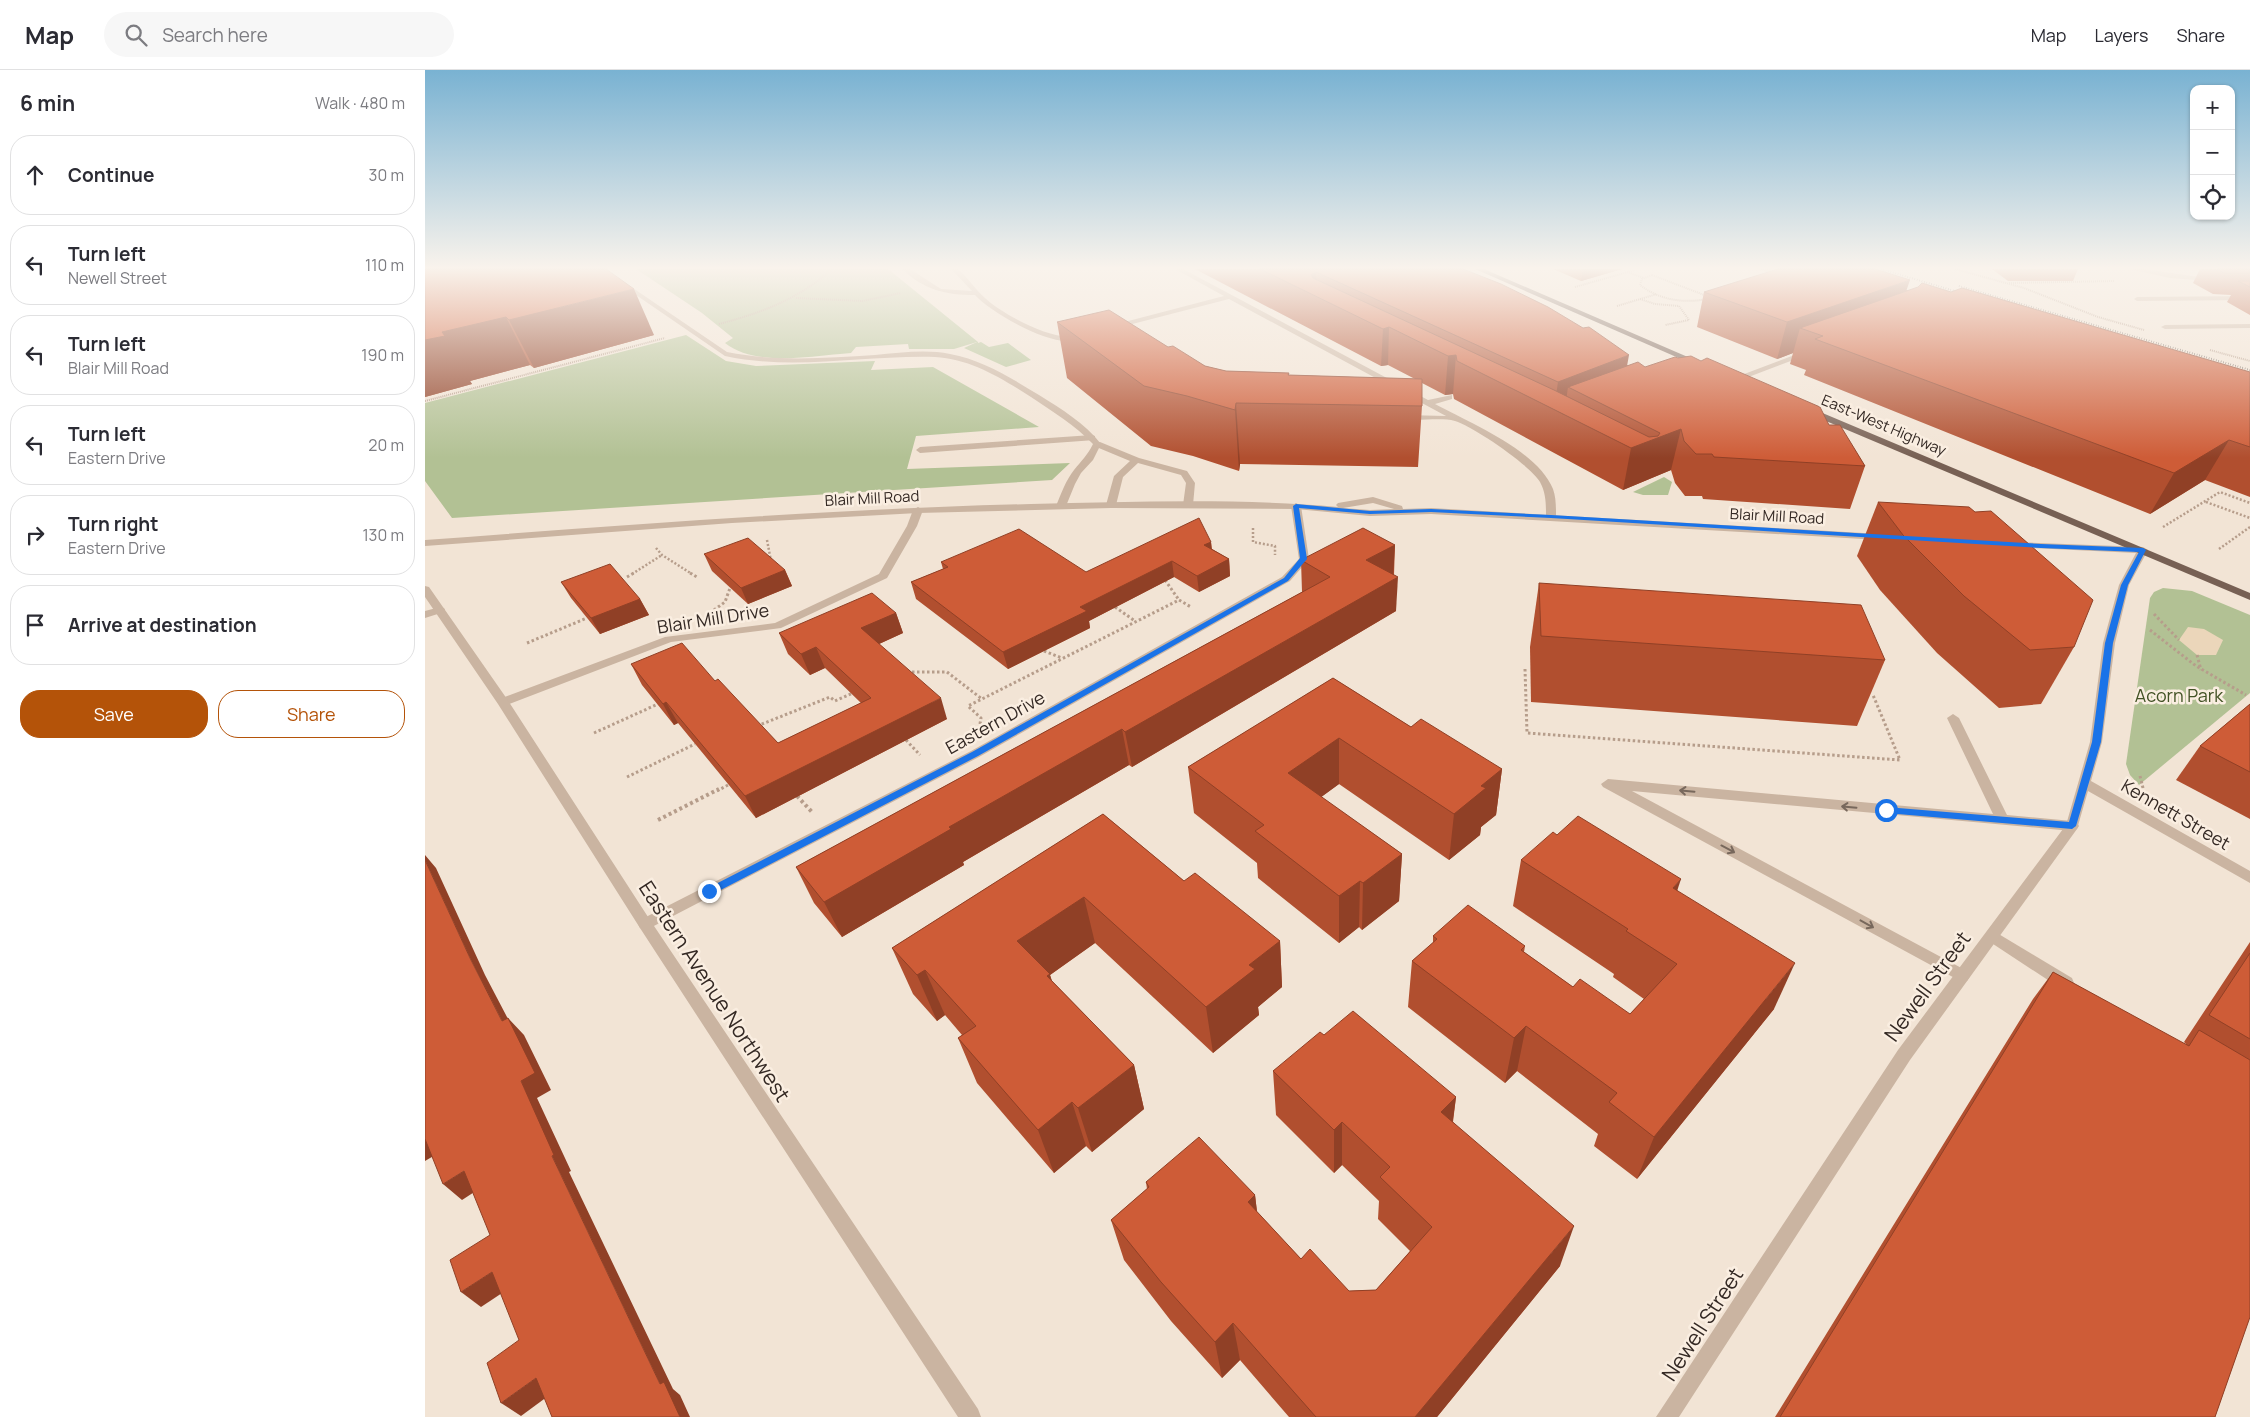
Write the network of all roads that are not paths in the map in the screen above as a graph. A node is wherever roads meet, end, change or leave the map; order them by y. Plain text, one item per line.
1 (693, 332) edge
2 (1043, 332) edge
3 (1111, 332) edge
4 (1295, 332) edge
5 (1625, 332) edge
6 (1115, 334) edge
7 (1083, 336) edge
8 (1819, 349) edge
9 (1705, 366) edge
10 (1731, 377) joint
11 (1753, 386) edge
12 (1449, 397) edge
13 (1428, 403) junction
14 (1797, 405) edge
15 (1397, 417) edge
16 (1457, 419) junction
17 (1095, 441) junction
18 (920, 450) dead end
19 (1136, 460) junction
20 (1111, 505) junction
21 (1188, 505) junction
22 (1061, 506) junction
23 (1296, 506) junction
24 (919, 510) junction
25 (1551, 516) junction
26 (1892, 538) edge
27 (425, 543) edge
28 (2001, 544) edge
29 (2143, 550) junction
30 (425, 589) edge
31 (2250, 597) edge
32 (432, 613) edge
33 (503, 702) junction
34 (1953, 718) dead end
35 (2083, 783) junction
36 (2002, 819) junction
37 (2072, 826) junction
38 (2250, 878) edge
39 (645, 924) junction
40 (1992, 936) junction
41 (1962, 976) junction
42 (2082, 992) edge
43 (970, 1417) edge
44 (1667, 1417) edge

1 - 17 street
2 - 7 street
3 - 6 street
4 - 13 street
5 - 9 main road
8 - 10 street
10 - 11 main road
12 - 13 street
13 - 16 street
14 - 29 main road, East-West Highway
15 - 16 street
16 - 25 street
17 - 18 street
17 - 19 street
17 - 22 street
19 - 20 street
19 - 21 street
20 - 21 street, Blair Mill Road
20 - 22 street, Blair Mill Road
21 - 23 street, Blair Mill Road
22 - 24 street, Blair Mill Road
23 - 25 street, Blair Mill Road
23 - 39 street, Eastern Drive
24 - 27 street, Blair Mill Road
24 - 33 street, Blair Mill Drive
25 - 26 street, Blair Mill Road
28 - 29 street
29 - 31 main road, East-West Highway
29 - 35 street, Newell Street
30 - 32 street, Eastern Avenue Northwest
32 - 33 street, Eastern Avenue Northwest
33 - 39 street, Eastern Avenue Northwest
34 - 36 street
35 - 37 street, Newell Street
35 - 38 street, Kennett Street
36 - 37 street
36 -> 41 street
37 - 40 street, Newell Street
39 - 43 street, Eastern Avenue Northwest
40 - 41 street, Newell Street
40 - 42 street
41 - 44 street, Newell Street

